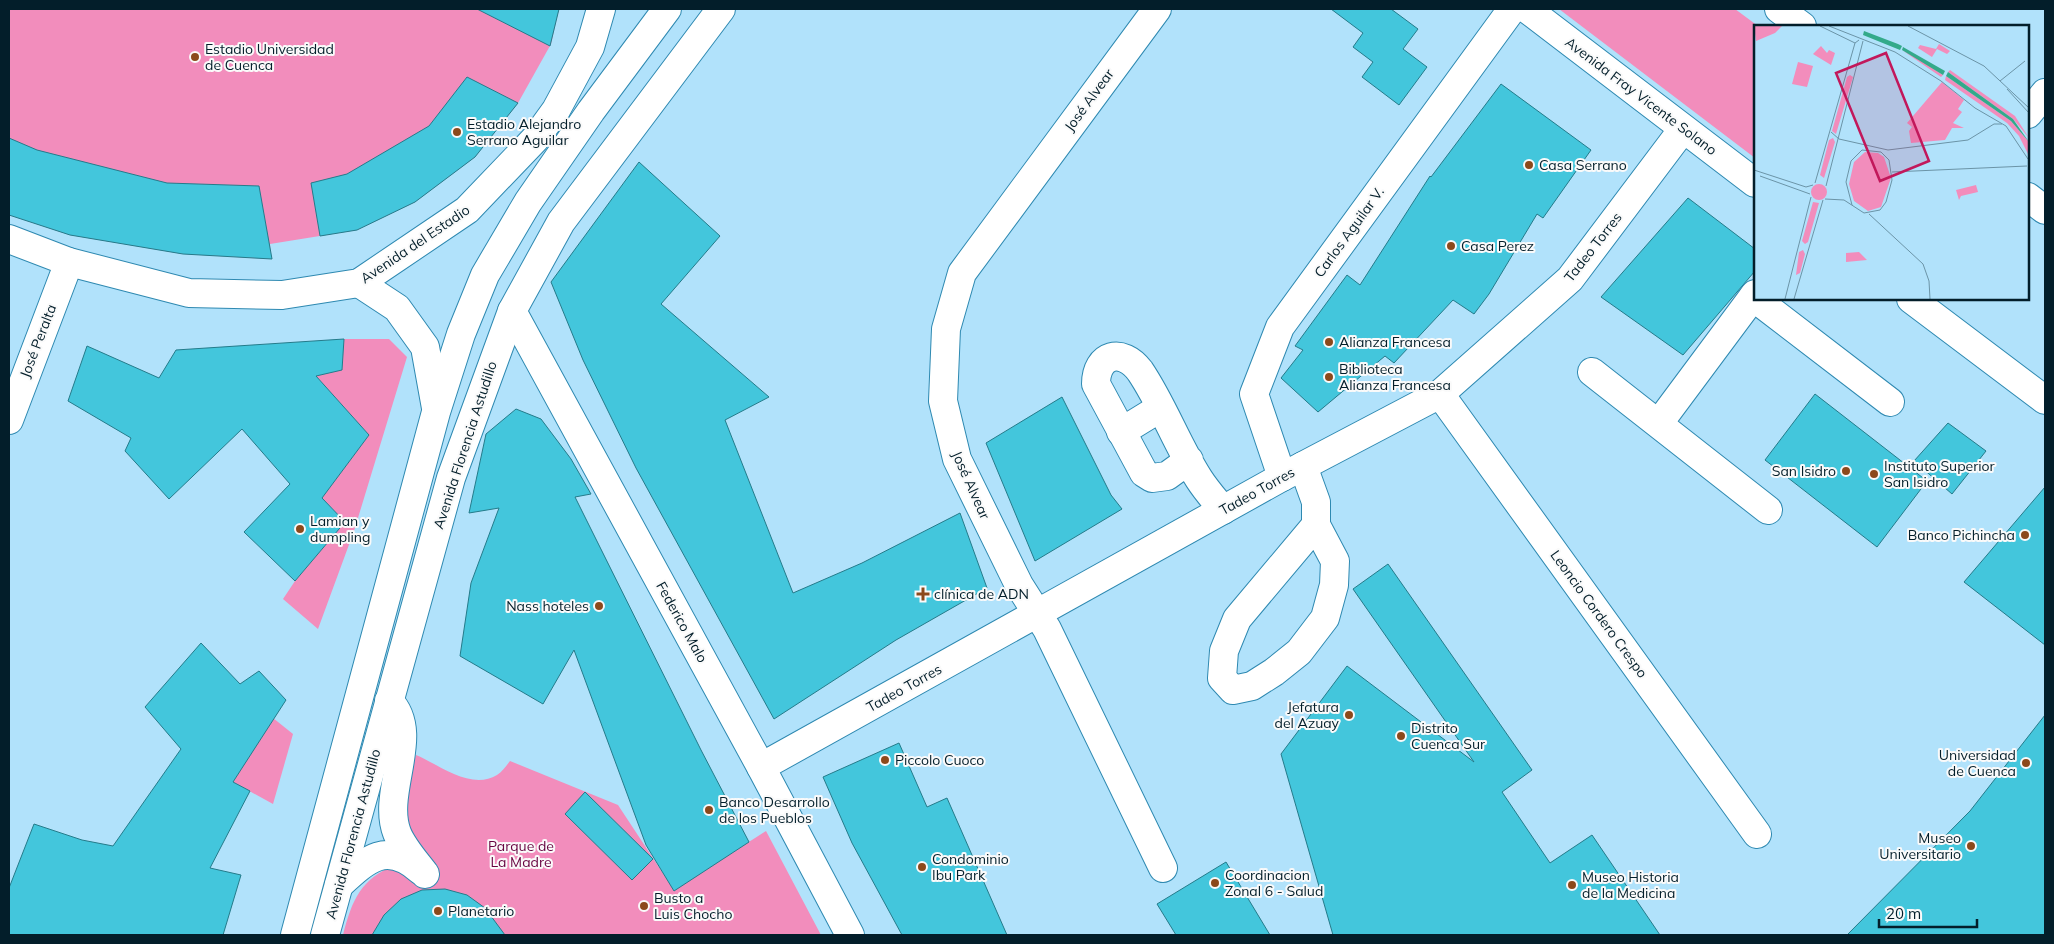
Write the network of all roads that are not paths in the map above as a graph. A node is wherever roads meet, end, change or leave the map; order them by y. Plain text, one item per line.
1 (600, 9) edge
2 (667, 9) edge
3 (721, 9) edge
4 (1157, 9) edge
5 (1512, 9) edge
6 (1527, 9) edge
7 (1779, 9) edge
8 (1801, 25) edge
9 (2045, 93) edge
10 (556, 110) junction
11 (2029, 113) edge
12 (1683, 129) junction
13 (567, 146) junction
14 (1754, 182) edge
15 (582, 195) junction
16 (2029, 198) edge
17 (2045, 210) edge
18 (9, 239) edge
19 (69, 262) junction
20 (359, 283) junction
21 (1754, 296) edge
22 (1759, 300) edge
23 (1912, 300) edge
24 (512, 310) junction
25 (1592, 372) dead end
26 (1440, 394) junction
27 (2045, 400) edge
28 (1890, 402) dead end
29 (1160, 408) junction
30 (436, 412) junction
31 (9, 420) edge
32 (1660, 423) junction
33 (1121, 432) junction
34 (1189, 460) junction
35 (1292, 472) junction
36 (1222, 510) junction
37 (1768, 510) dead end
38 (1316, 525) junction
39 (1036, 614) junction
40 (389, 700) junction
41 (761, 767) junction
42 (1757, 834) dead end
43 (1163, 868) dead end
44 (339, 885) junction
45 (295, 935) edge
46 (326, 935) edge
47 (850, 935) edge

1 - 10 street, Avenida del Estadio
2 - 13 street
3 - 15 street, Avenida Florencia Astudillo
4 - 39 street, José Alvear
5 - 35 street, Carlos Aguilar V.
6 - 12 street, Avenida Fray Vicente Solano
7 - 8 street
9 - 11 street
10 - 13 street
10 - 20 street, Avenida del Estadio
12 - 14 street, Avenida Fray Vicente Solano
12 - 26 street, Tadeo Torres
13 - 15 street
13 - 30 street
15 - 24 street, Avenida Florencia Astudillo
16 - 17 street
18 - 19 street, Avenida del Estadio
19 - 20 street, Avenida del Estadio
19 - 31 street, José Peralta
20 - 30 street
21 - 32 street
22 - 28 street
23 - 27 street
24 - 40 street, Avenida Florencia Astudillo
24 - 41 street, Federico Malo
25 - 32 street
26 - 35 street, Tadeo Torres
26 - 42 street, Leoncio Cordero Crespo
29 - 33 street
29 - 33 street
29 - 34 street
30 - 45 street
32 - 37 street
33 - 34 street
34 - 36 street
35 - 36 street, Tadeo Torres
35 - 38 street, Carlos Aguilar V.
36 - 39 street, Tadeo Torres
38 - 38 street
39 - 41 street, Tadeo Torres
39 - 43 street, José Alvear
40 - 44 street, Avenida Florencia Astudillo
40 - 44 street
41 - 47 street, Federico Malo
44 - 46 street, Avenida Florencia Astudillo

